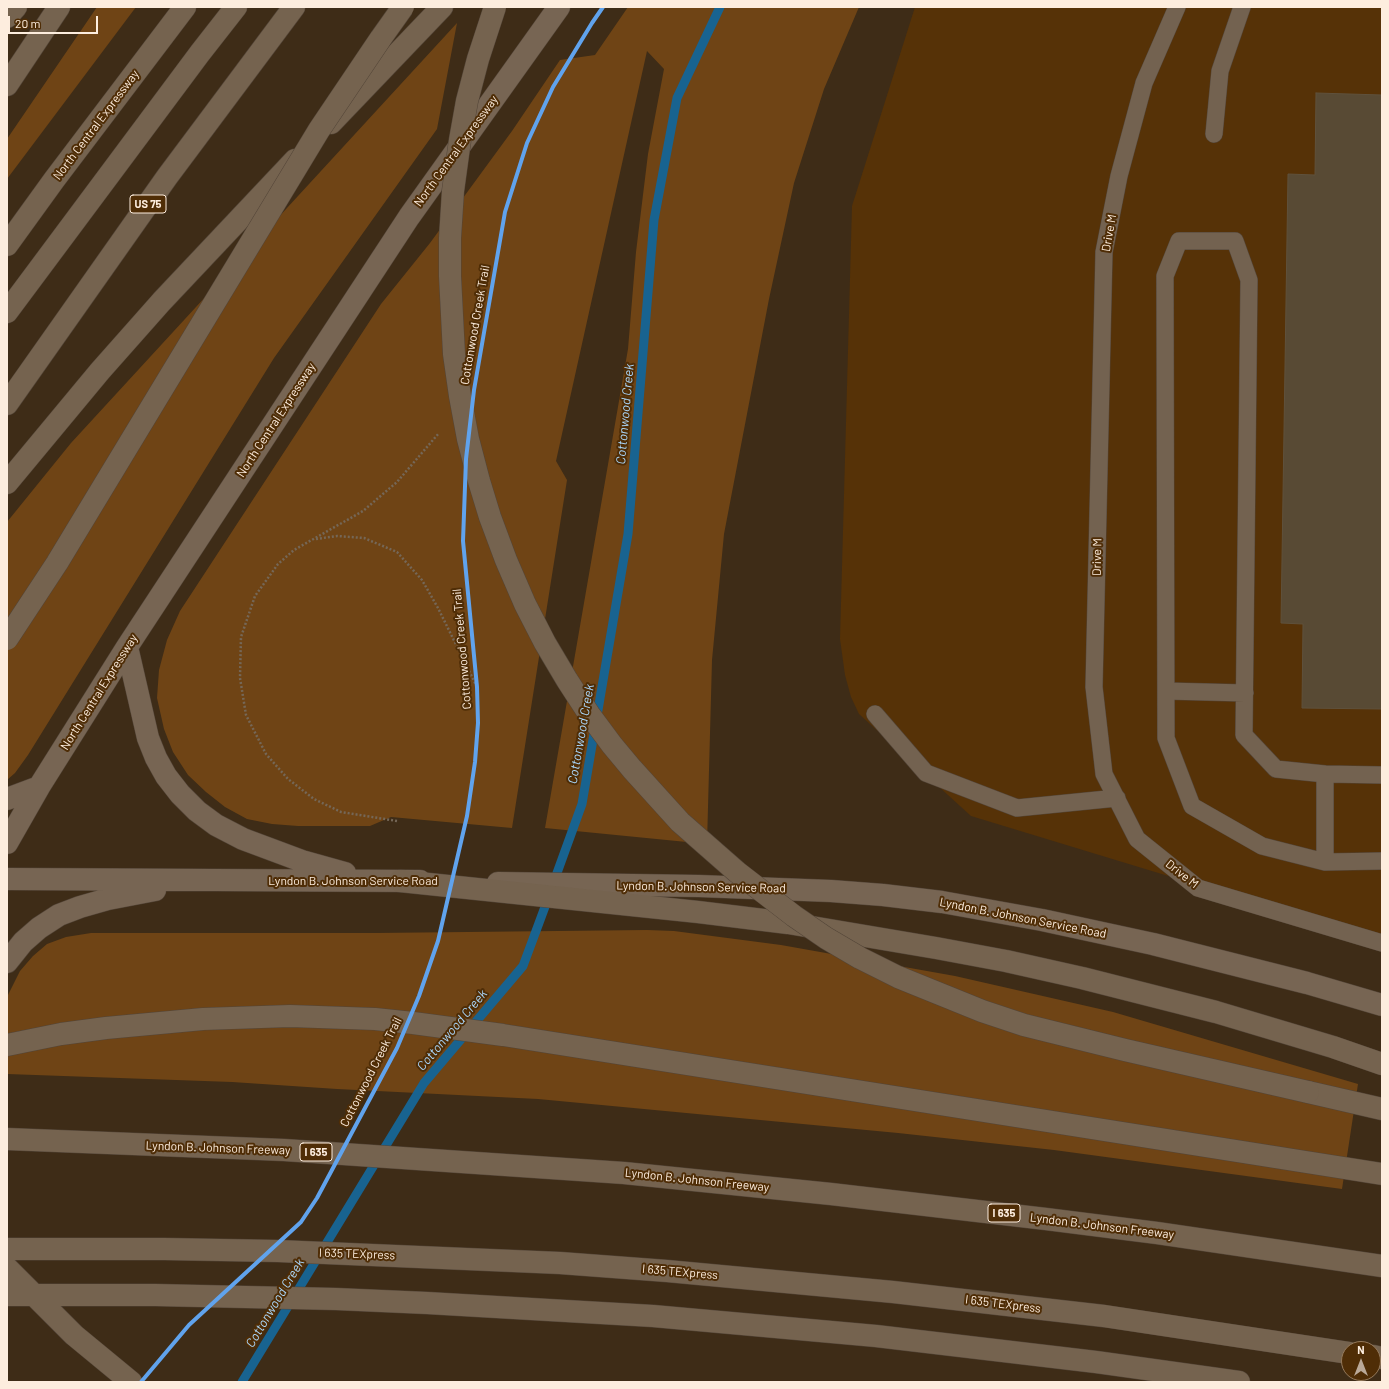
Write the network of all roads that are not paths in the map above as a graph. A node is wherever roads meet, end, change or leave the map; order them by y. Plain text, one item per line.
1 (16, 7) edge
2 (41, 7) edge
3 (59, 7) edge
4 (185, 7) edge
5 (236, 7) edge
6 (294, 7) edge
7 (403, 7) edge
8 (442, 7) edge
9 (495, 7) edge
10 (560, 7) edge
11 (1177, 7) edge
12 (1242, 7) edge
13 (7, 17) edge
14 (7, 62) edge
15 (7, 85) edge
16 (1214, 134) dead end
17 (7, 245) edge
18 (7, 312) edge
19 (7, 404) edge
20 (7, 483) edge
21 (7, 639) edge
22 (127, 647) junction
23 (1166, 691) junction
24 (1245, 693) junction
25 (875, 714) dead end
26 (1325, 774) junction
27 (1382, 775) edge
28 (39, 787) junction
29 (1117, 798) junction
30 (7, 799) edge
31 (7, 842) edge
32 (1382, 861) edge
33 (1325, 862) junction
34 (7, 879) edge
35 (215, 880) junction
36 (400, 881) junction
37 (1382, 944) edge
38 (7, 962) edge
39 (1382, 1004) edge
40 (7, 1045) edge
41 (1382, 1064) edge
42 (1382, 1109) edge
43 (7, 1140) edge
44 (1382, 1174) edge
45 (7, 1249) edge
46 (1382, 1266) edge
47 (7, 1268) edge
48 (7, 1296) edge
49 (1341, 1352) edge
50 (131, 1382) edge
51 (1239, 1382) edge

1 - 13 highway
2 - 14 highway
3 - 15 highway
4 - 17 highway, North Central Expressway
5 - 18 highway
6 - 19 highway, US 75
7 - 21 highway, bridge
8 - 20 highway
9 - 42 highway, bridge
10 - 22 main road, North Central Expressway
11 - 29 lane, Drive M
12 - 16 lane
22 - 28 main road, North Central Expressway
22 - 36 main road
23 - 24 lane
23 - 24 lane
23 - 33 lane
24 - 26 lane
25 - 29 lane
26 - 27 lane
26 - 33 lane
28 - 30 main road
28 - 31 main road, North Central Expressway
29 - 37 lane, Drive M
32 - 33 lane
34 - 35 main road, Lyndon B. Johnson Service Road
35 - 36 main road, Lyndon B. Johnson Service Road
35 - 38 main road
36 - 39 main road, Lyndon B. Johnson Service Road
36 - 41 highway
40 - 44 highway
43 - 46 highway, Lyndon B. Johnson Freeway / I 635
45 - 49 highway, I 635 TEXpress
47 - 50 highway
48 - 51 highway

